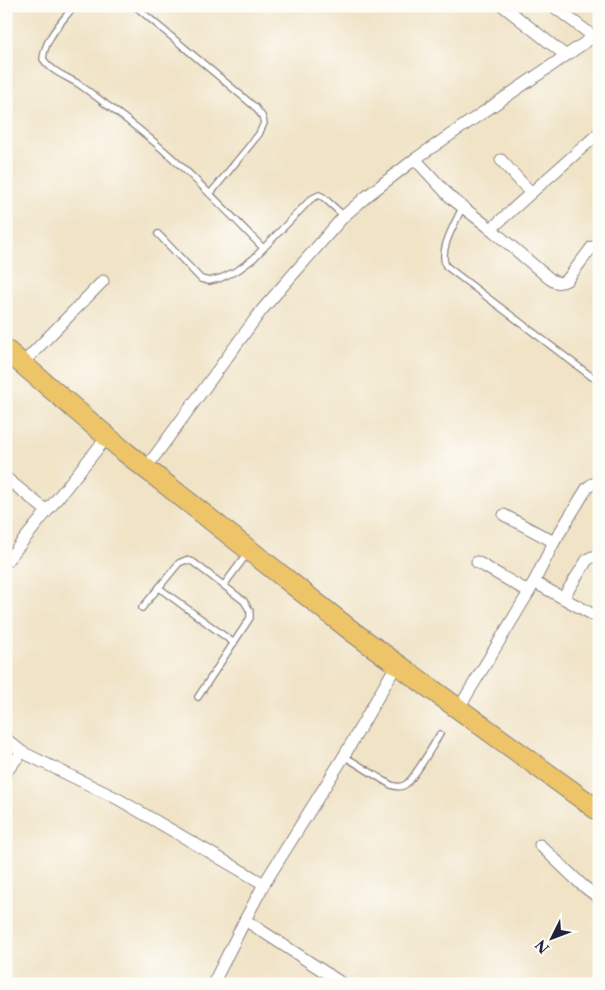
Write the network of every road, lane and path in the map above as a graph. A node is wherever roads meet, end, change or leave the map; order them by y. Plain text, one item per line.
1 (74, 6) edge
2 (135, 6) edge
3 (502, 6) edge
4 (553, 6) edge
5 (596, 34) edge
6 (565, 55) junction
7 (599, 133) edge
8 (415, 159) junction
9 (501, 160) dead end
10 (531, 193) junction
11 (210, 194) junction
12 (462, 208) junction
13 (344, 216) junction
14 (490, 229) junction
15 (158, 234) dead end
16 (592, 247) dead end
17 (263, 248) junction
18 (103, 281) dead end
19 (12, 359) edge
20 (592, 377) dead end
21 (107, 437) junction
22 (146, 468) junction
23 (6, 478) edge
24 (599, 484) edge
25 (47, 511) junction
26 (504, 514) dead end
27 (554, 542) junction
28 (250, 550) junction
29 (599, 557) edge
30 (6, 562) edge
31 (477, 562) dead end
32 (224, 585) junction
33 (531, 587) junction
34 (159, 588) junction
35 (563, 598) junction
36 (142, 608) dead end
37 (599, 618) edge
38 (234, 642) junction
39 (397, 664) junction
40 (198, 697) dead end
41 (459, 708) junction
42 (440, 734) dead end
43 (6, 738) edge
44 (22, 752) junction
45 (344, 756) junction
46 (6, 772) edge
47 (599, 811) edge
48 (540, 845) dead end
49 (264, 884) junction
50 (599, 898) edge
51 (246, 920) junction
52 (213, 984) edge
53 (343, 984) edge

1 - 11 lane
2 - 11 lane
3 - 6 street
4 - 5 street
5 - 6 street
6 - 8 street
7 - 10 street
8 - 12 street
8 - 13 street
9 - 10 street
10 - 14 street
11 - 17 lane
12 - 14 street
12 - 20 lane
13 - 17 lane
13 - 22 street
14 - 16 street
15 - 17 lane
18 - 19 street
19 - 21 highway
21 - 22 highway
21 - 25 street
22 - 28 highway
23 - 25 street
24 - 27 street
25 - 30 street
26 - 27 street
27 - 33 street
28 - 32 lane
28 - 39 highway
29 - 35 street
31 - 33 street
32 - 34 lane
32 - 38 lane
33 - 35 street
33 - 41 street
34 - 36 lane
34 - 38 lane
35 - 37 street
38 - 40 lane
39 - 41 highway
39 - 45 street
41 - 47 highway
42 - 45 lane
43 - 44 street
44 - 46 street
44 - 49 street
45 - 49 street
48 - 50 street
49 - 51 street
51 - 52 street
51 - 53 street

